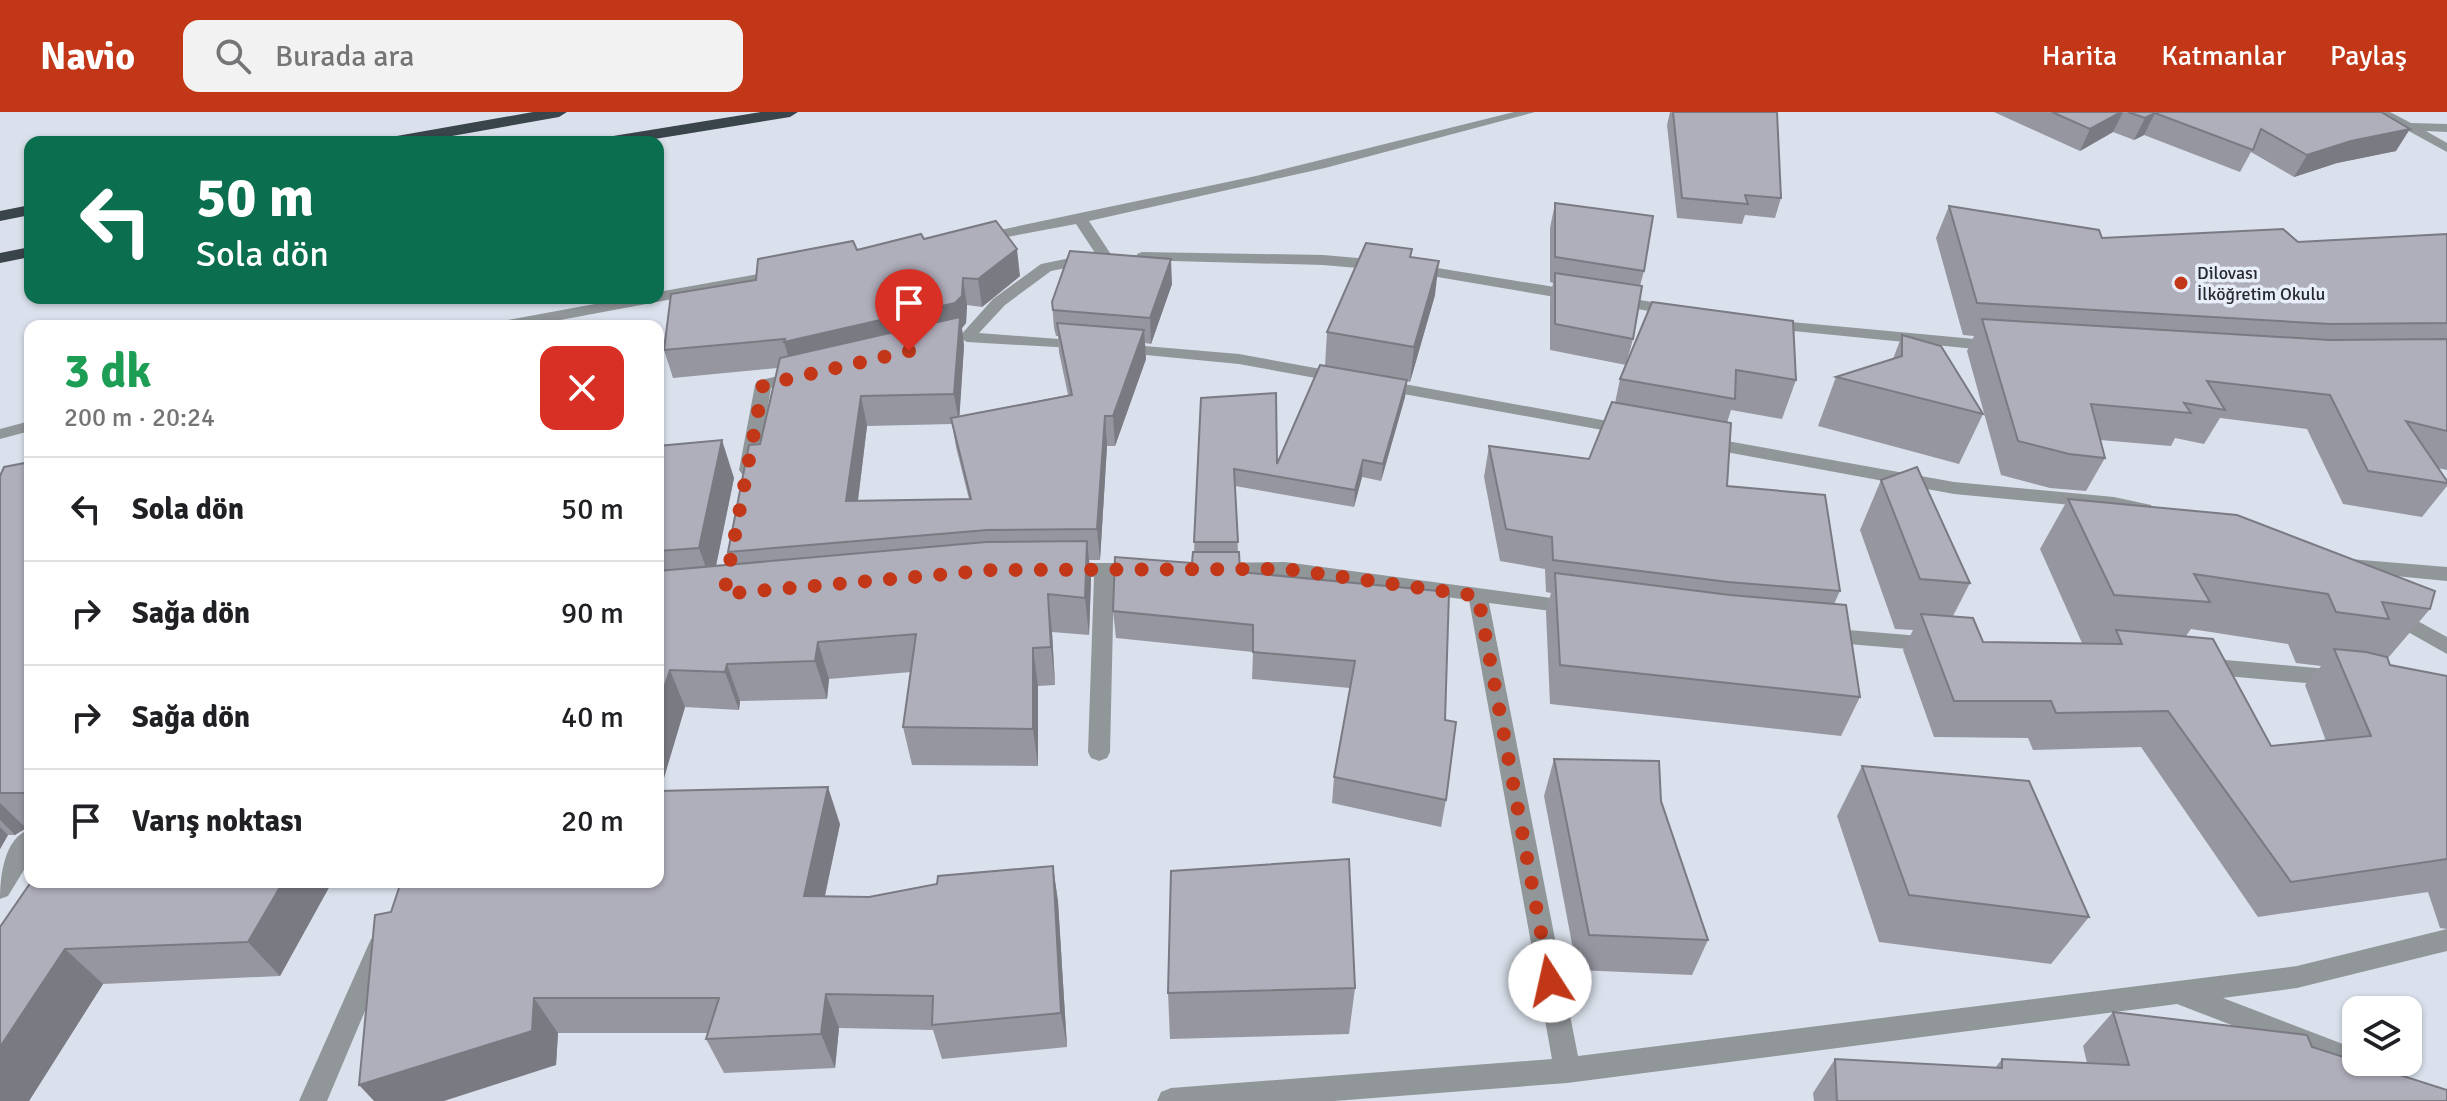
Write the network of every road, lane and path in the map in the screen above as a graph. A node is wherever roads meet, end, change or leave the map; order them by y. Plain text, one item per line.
1 (559, 112) edge
2 (790, 112) edge
3 (1529, 112) edge
4 (2380, 112) edge
5 (2407, 126) junction
6 (2447, 128) edge
7 (425, 136) edge
8 (644, 136) edge
9 (2447, 148) edge
10 (24, 211) edge
11 (0, 216) edge
12 (1081, 220) junction
13 (971, 240) edge
14 (24, 253) edge
15 (1104, 256) junction
16 (0, 258) edge
17 (799, 271) edge
18 (664, 296) edge
19 (622, 304) edge
20 (1694, 314) edge
21 (535, 320) edge
22 (1754, 323) edge
23 (2018, 348) edge
24 (822, 371) edge
25 (24, 428) edge
26 (1643, 432) edge
27 (0, 434) edge
28 (1690, 441) edge
29 (744, 490) edge
30 (2157, 511) edge
31 (2337, 565) edge
32 (1048, 570) edge
33 (1104, 570) junction
34 (1164, 570) edge
35 (1194, 570) edge
36 (2447, 574) edge
37 (1478, 596) junction
38 (2373, 602) edge
39 (1589, 609) edge
40 (1804, 633) edge
41 (1956, 646) edge
42 (2447, 647) edge
43 (2178, 664) edge
44 (2364, 684) edge
45 (1099, 752) dead end
46 (24, 849) edge
47 (0, 889) edge
48 (390, 926) edge
49 (2447, 940) edge
50 (2177, 992) junction
51 (2342, 1056) edge
52 (1567, 1070) junction
53 (313, 1101) edge
54 (1171, 1101) edge

1 - 7 highway
2 - 8 highway
3 - 12 street
4 - 5 street
5 - 6 street
5 - 9 street
10 - 11 highway
12 - 13 street
12 - 15 street
14 - 16 highway
15 - 20 street
15 - 26 street
17 - 18 street
19 - 21 street
22 - 23 street
24 - 29 street
25 - 27 street
28 - 30 street
31 - 36 street
32 - 33 street
33 - 34 street
33 - 45 street
35 - 37 street
37 - 39 street
37 - 52 street
38 - 42 street
40 - 41 street
43 - 44 street
46 - 47 street
48 - 53 street
49 - 50 street
50 - 51 street
50 - 52 street
52 - 54 street

